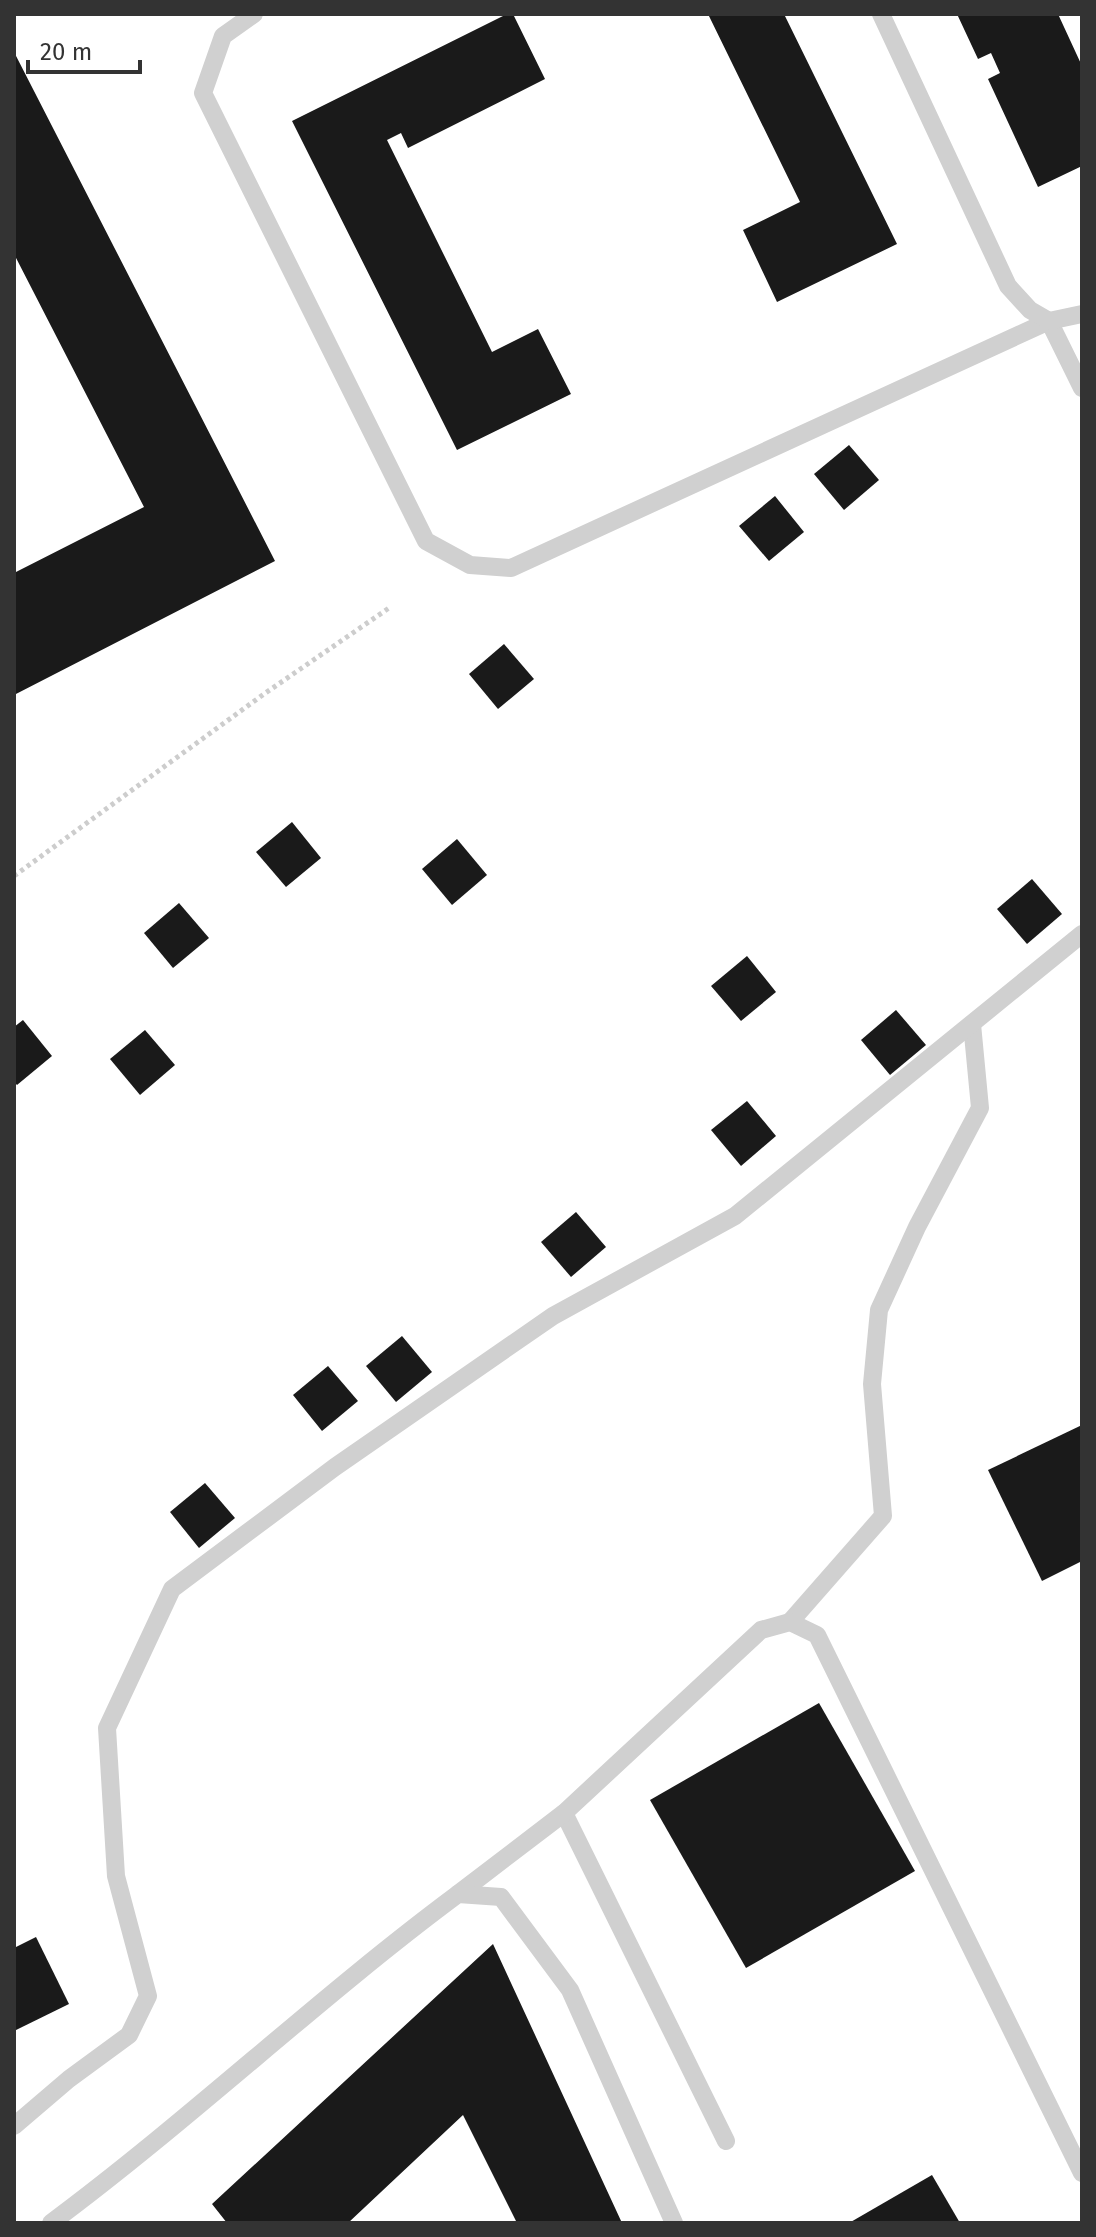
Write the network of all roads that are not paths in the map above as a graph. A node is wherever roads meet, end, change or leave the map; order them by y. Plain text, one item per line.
1 (254, 14) edge
2 (881, 14) edge
3 (1082, 314) edge
4 (1049, 321) junction
5 (1082, 388) edge
6 (1082, 934) edge
7 (972, 1024) junction
8 (790, 1622) junction
9 (564, 1813) junction
10 (458, 1894) junction
11 (14, 2126) edge
12 (726, 2141) dead end
13 (1082, 2173) edge
14 (51, 2223) edge
15 (674, 2223) edge

1 - 4 lane
2 - 4 lane
3 - 4 lane
4 - 5 lane
6 - 7 lane
7 - 8 lane
7 - 11 lane
8 - 9 lane
8 - 13 lane
9 - 10 lane
9 - 12 lane
10 - 14 lane
10 - 15 lane

